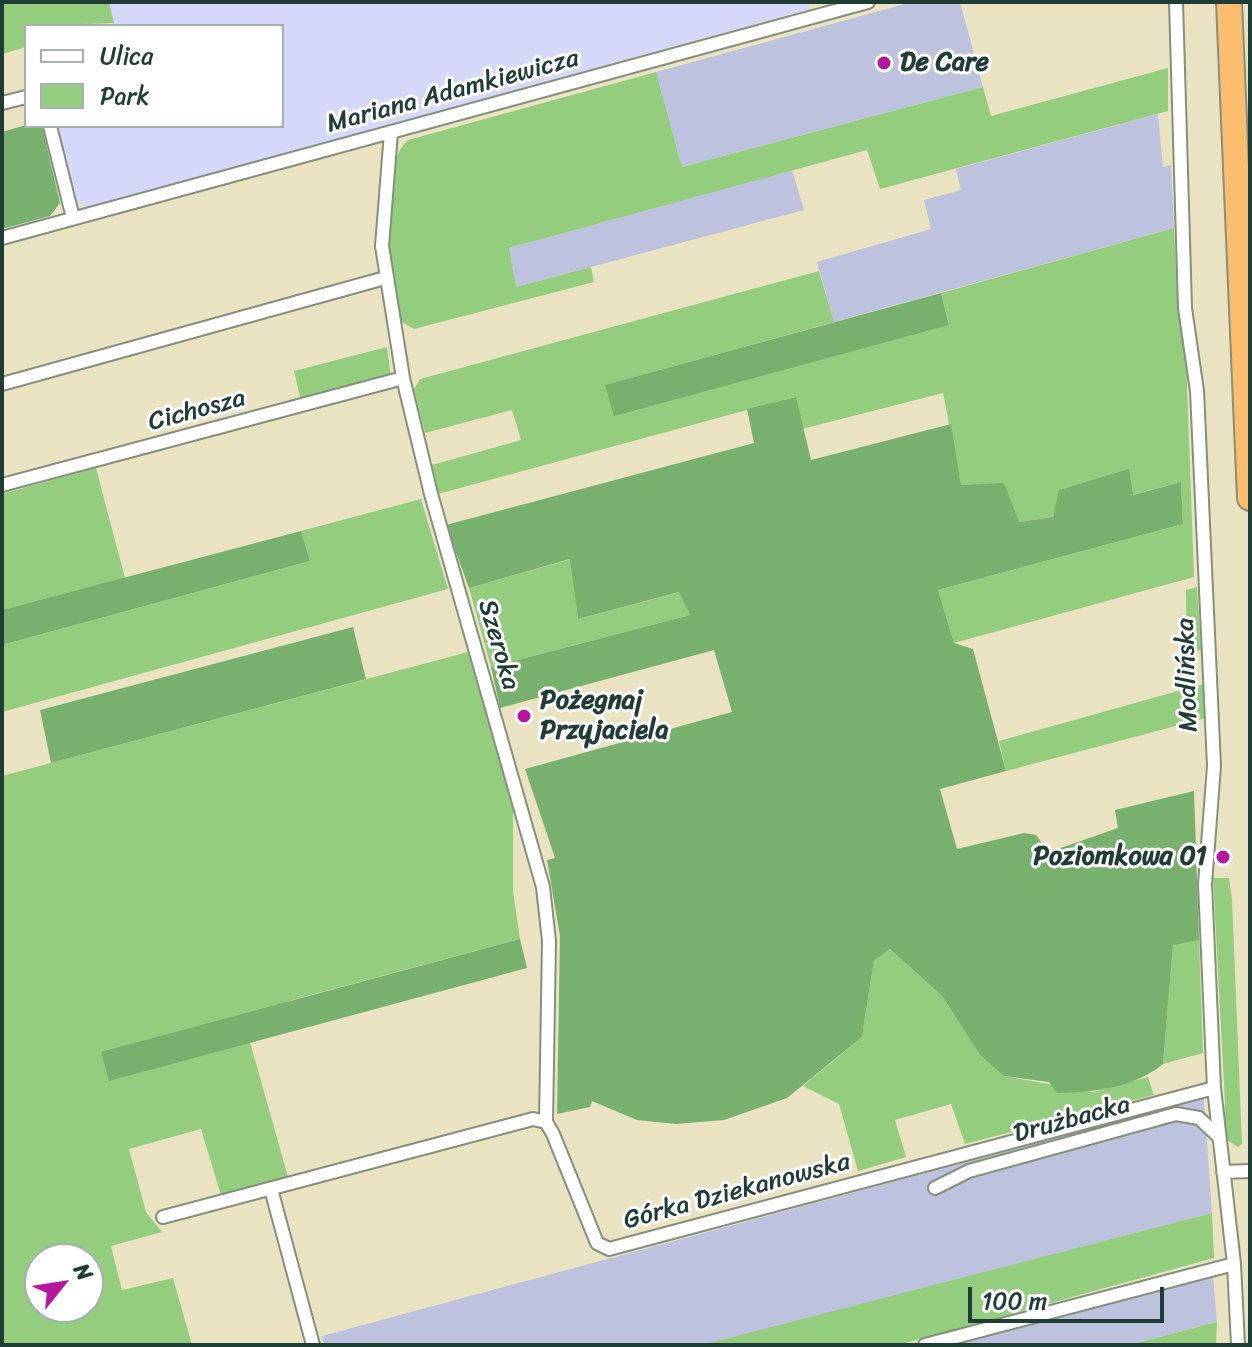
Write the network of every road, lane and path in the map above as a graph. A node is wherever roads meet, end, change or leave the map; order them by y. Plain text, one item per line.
1 (868, 2) edge
2 (1176, 2) edge
3 (1229, 2) edge
4 (24, 98) edge
5 (2, 103) edge
6 (50, 128) edge
7 (391, 132) junction
8 (73, 218) junction
9 (2, 238) edge
10 (385, 278) junction
11 (403, 378) junction
12 (2, 384) edge
13 (2, 485) edge
14 (1250, 498) edge
15 (1214, 1088) junction
16 (546, 1122) junction
17 (1218, 1136) junction
18 (1250, 1171) edge
19 (1223, 1172) junction
20 (935, 1188) dead end
21 (271, 1189) junction
22 (163, 1217) dead end
23 (1234, 1264) junction
24 (313, 1345) edge
25 (925, 1345) edge
26 (1238, 1345) edge

1 - 7 street, Mariana Adamkiewicza
2 - 15 street, Modlińska
3 - 14 highway
4 - 5 street
6 - 8 street
7 - 8 street, Mariana Adamkiewicza
7 - 10 street, Szeroka
8 - 9 street, Mariana Adamkiewicza
10 - 11 street, Szeroka
10 - 12 street
11 - 13 street, Cichosza
11 - 16 street, Szeroka
15 - 16 street, Górka Dziekanowska
15 - 17 street, Modlińska
16 - 21 street
17 - 19 street, Modlińska
17 - 20 street, Drużbacka
18 - 19 street
19 - 23 street, Modlińska
21 - 22 street
21 - 24 street
23 - 25 street
23 - 26 street, Modlińska

